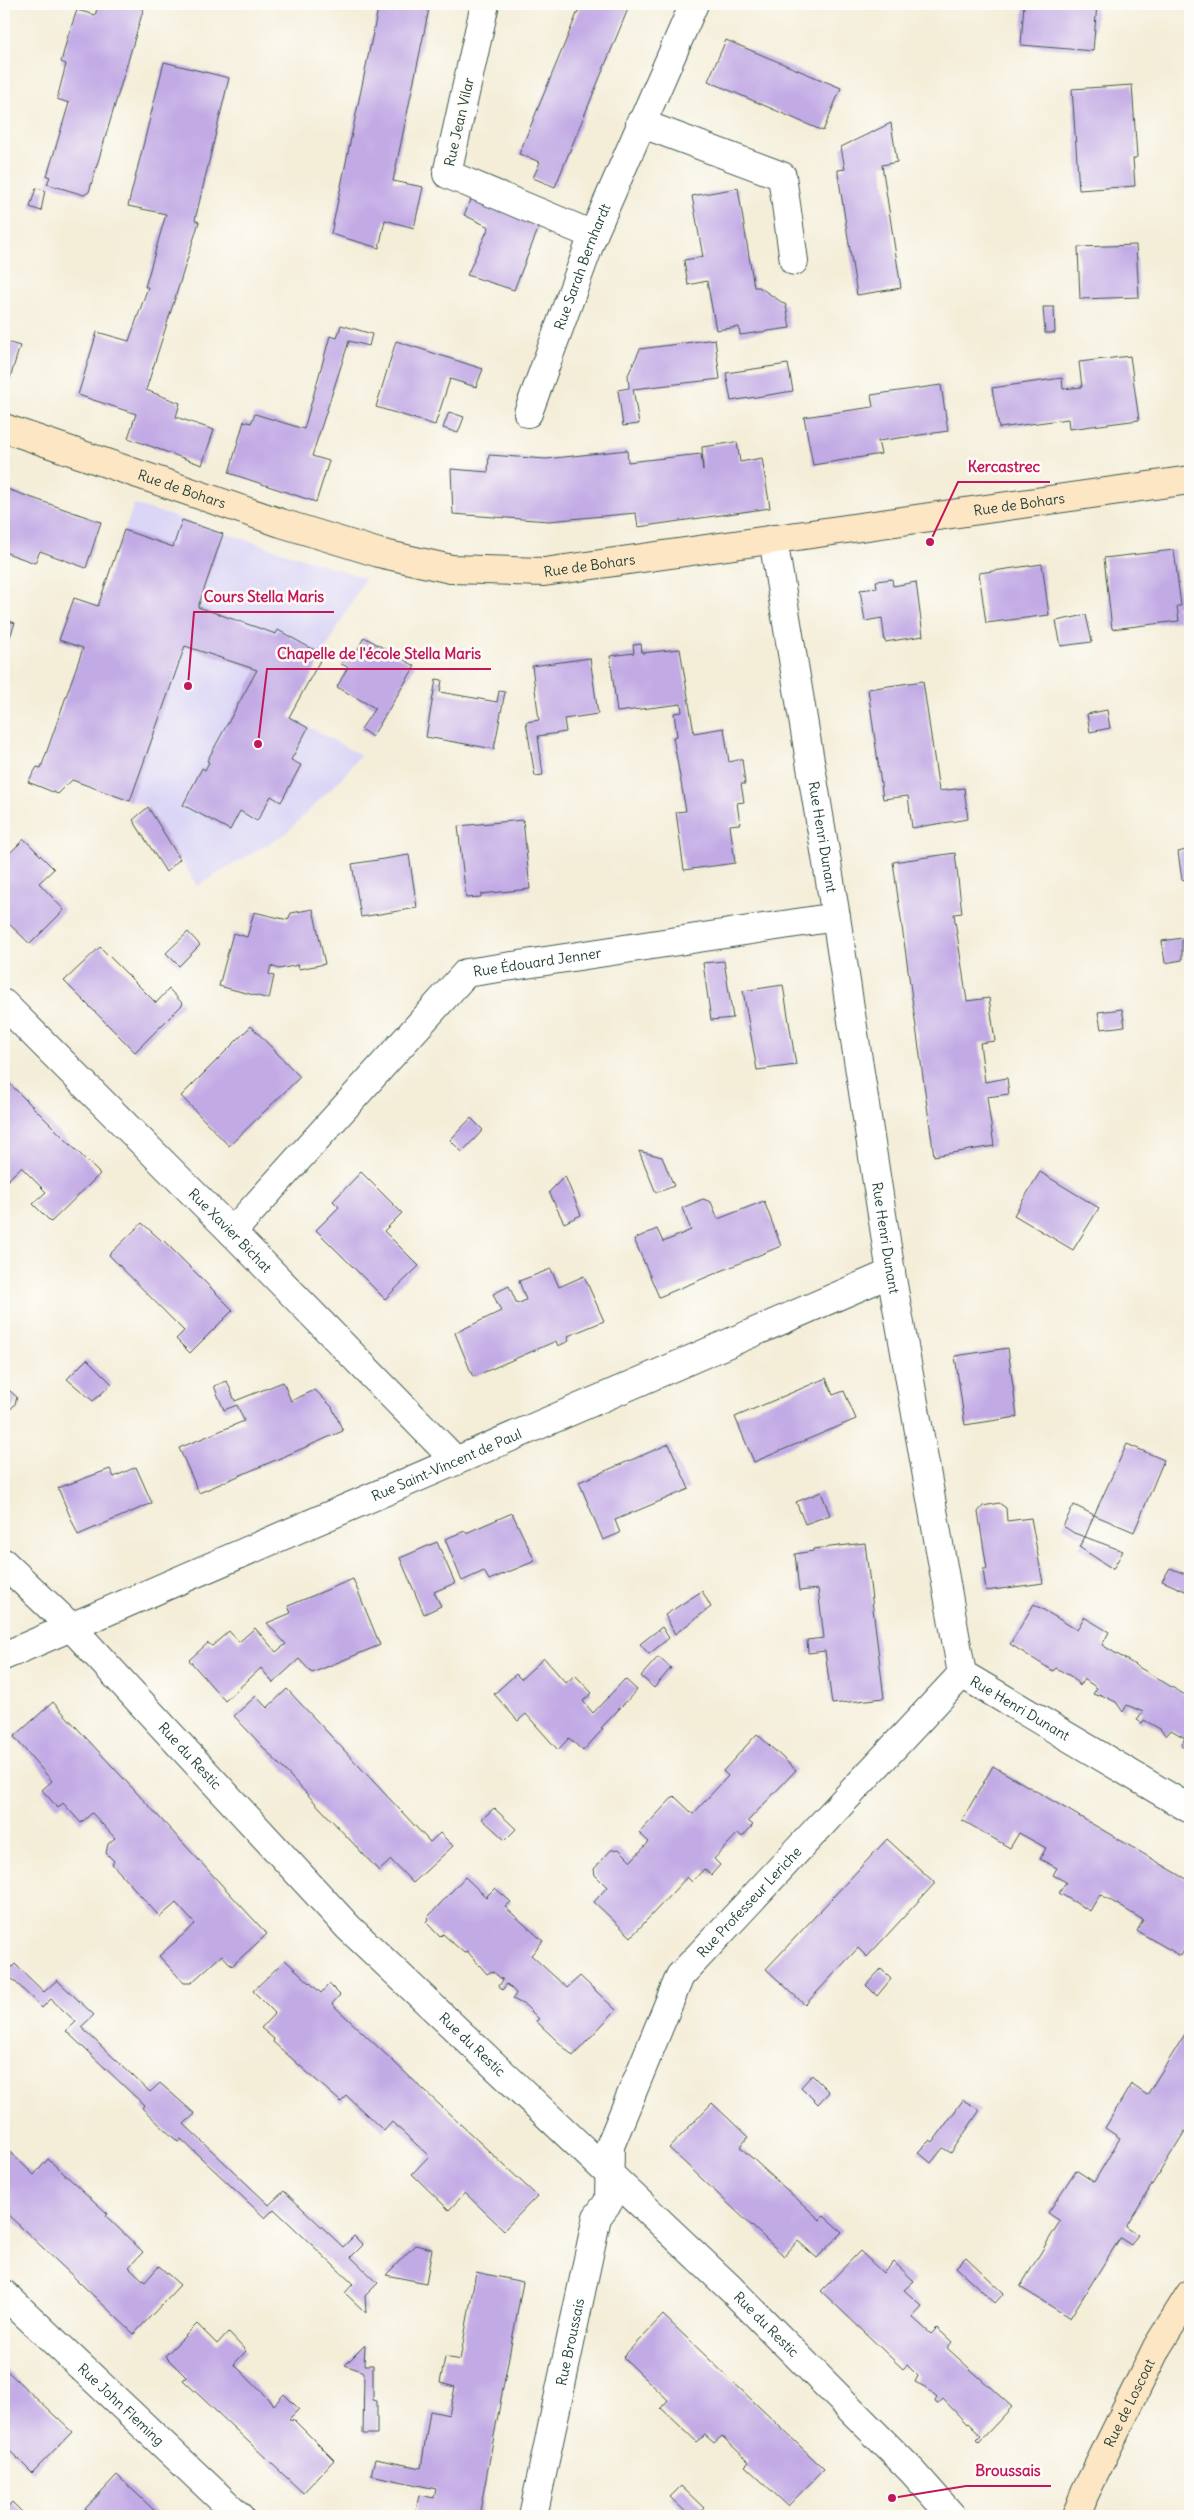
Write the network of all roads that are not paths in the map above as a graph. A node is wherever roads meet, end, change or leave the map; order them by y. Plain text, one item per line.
1 (485, 4) edge
2 (694, 4) edge
3 (640, 123) junction
4 (593, 235) junction
5 (794, 261) dead end
6 (528, 413) dead end
7 (4, 428) edge
8 (1190, 480) edge
9 (773, 539) junction
10 (836, 917) junction
11 (4, 1004) edge
12 (232, 1232) junction
13 (891, 1273) junction
14 (455, 1460) junction
15 (4, 1563) edge
16 (71, 1627) junction
17 (4, 1656) edge
18 (962, 1674) junction
19 (1190, 1809) edge
20 (610, 2172) junction
21 (4, 2294) edge
22 (1190, 2294) edge
23 (239, 2516) edge
24 (533, 2516) edge
25 (952, 2516) edge
26 (1076, 2516) edge

1 - 4 street, Rue Jean Vilar
2 - 3 street, Rue Sarah Bernhardt
3 - 4 street, Rue Sarah Bernhardt
3 - 5 street
4 - 6 street, Rue Sarah Bernhardt
7 - 9 main road, Rue de Bohars
8 - 9 main road, Rue de Bohars
9 - 10 street, Rue Henri Dunant
10 - 12 street, Rue Édouard Jenner
10 - 13 street, Rue Henri Dunant
11 - 12 street, Rue Xavier Bichat
12 - 14 street, Rue Xavier Bichat
13 - 14 street, Rue Saint-Vincent de Paul
13 - 18 street, Rue Henri Dunant
14 - 16 street, Rue Saint-Vincent de Paul
15 - 16 street, Rue du Restic
16 - 17 street, Rue Saint-Vincent de Paul
16 - 20 street, Rue du Restic
18 - 19 street, Rue Henri Dunant
18 - 20 street, Rue Professeur Leriche
20 - 24 street, Rue Broussais
20 - 25 street, Rue du Restic
21 - 23 street, Rue John Fleming
22 - 26 main road, Rue de Loscoat

